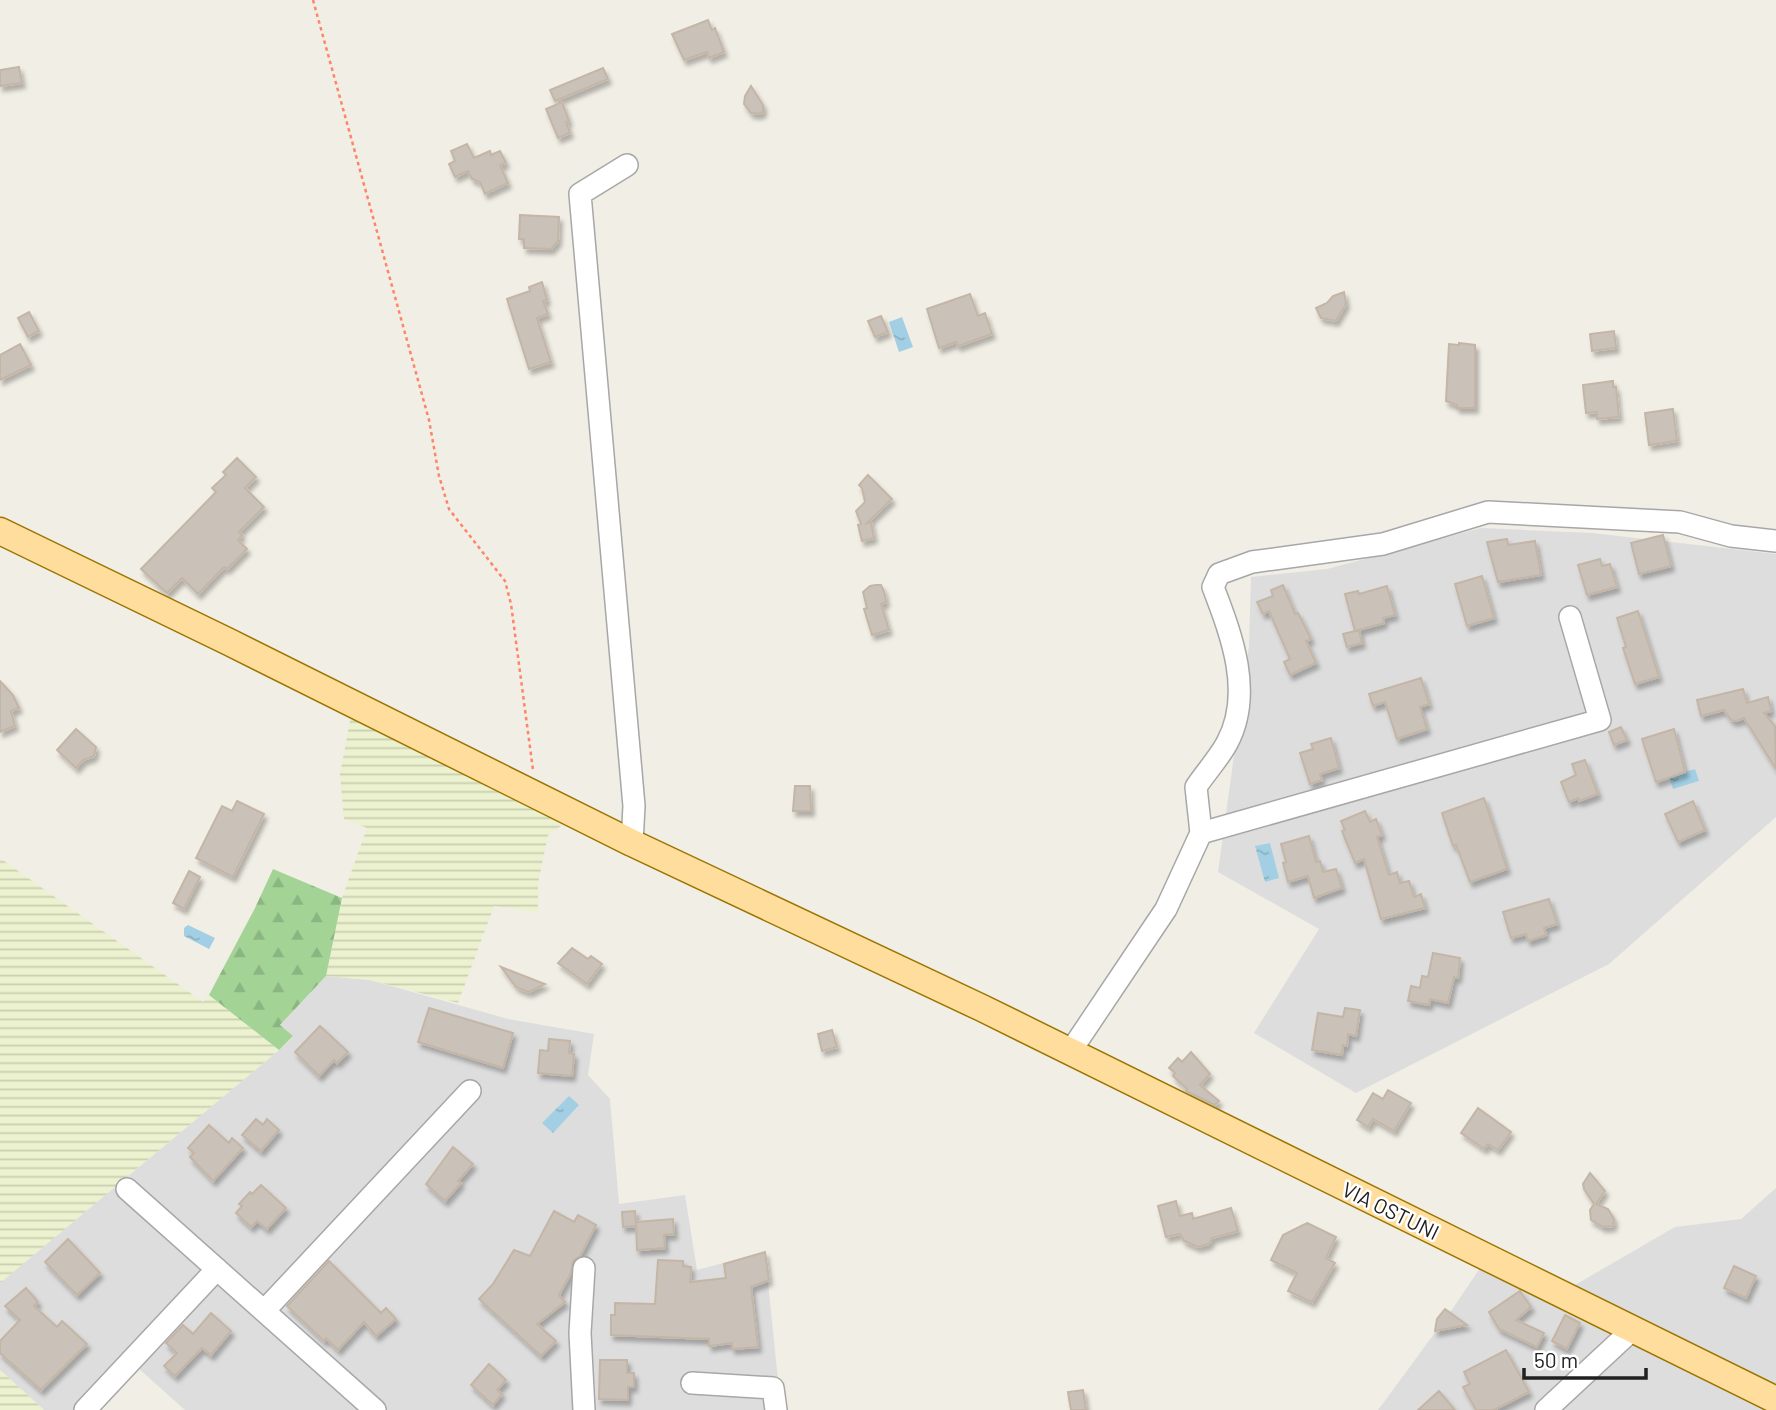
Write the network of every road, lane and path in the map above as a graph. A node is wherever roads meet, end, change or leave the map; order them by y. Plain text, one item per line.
1 (313, 0) edge
2 (627, 165) dead end
3 (0, 531) edge
4 (1776, 541) edge
5 (1570, 617) dead end
6 (531, 791) junction
7 (1201, 833) junction
8 (632, 842) junction
9 (1070, 1052) junction
10 (470, 1091) dead end
11 (127, 1189) dead end
12 (584, 1268) dead end
13 (217, 1269) junction
14 (264, 1311) junction
15 (1632, 1330) junction
16 (692, 1383) dead end
17 (1776, 1401) edge
18 (85, 1410) edge
19 (374, 1410) edge
20 (584, 1410) edge
21 (776, 1410) edge
22 (1546, 1410) edge

1 - 6 path
2 - 8 street
3 - 6 main road, VIA OSTUNI
4 - 7 street
5 - 7 street
6 - 8 main road, VIA OSTUNI
7 - 9 street
8 - 9 main road, VIA OSTUNI
9 - 15 main road, VIA OSTUNI
10 - 14 street
11 - 13 street
12 - 20 street
13 - 14 street
13 - 18 street
14 - 19 street
15 - 17 main road, VIA OSTUNI
15 - 22 street
16 - 21 street

